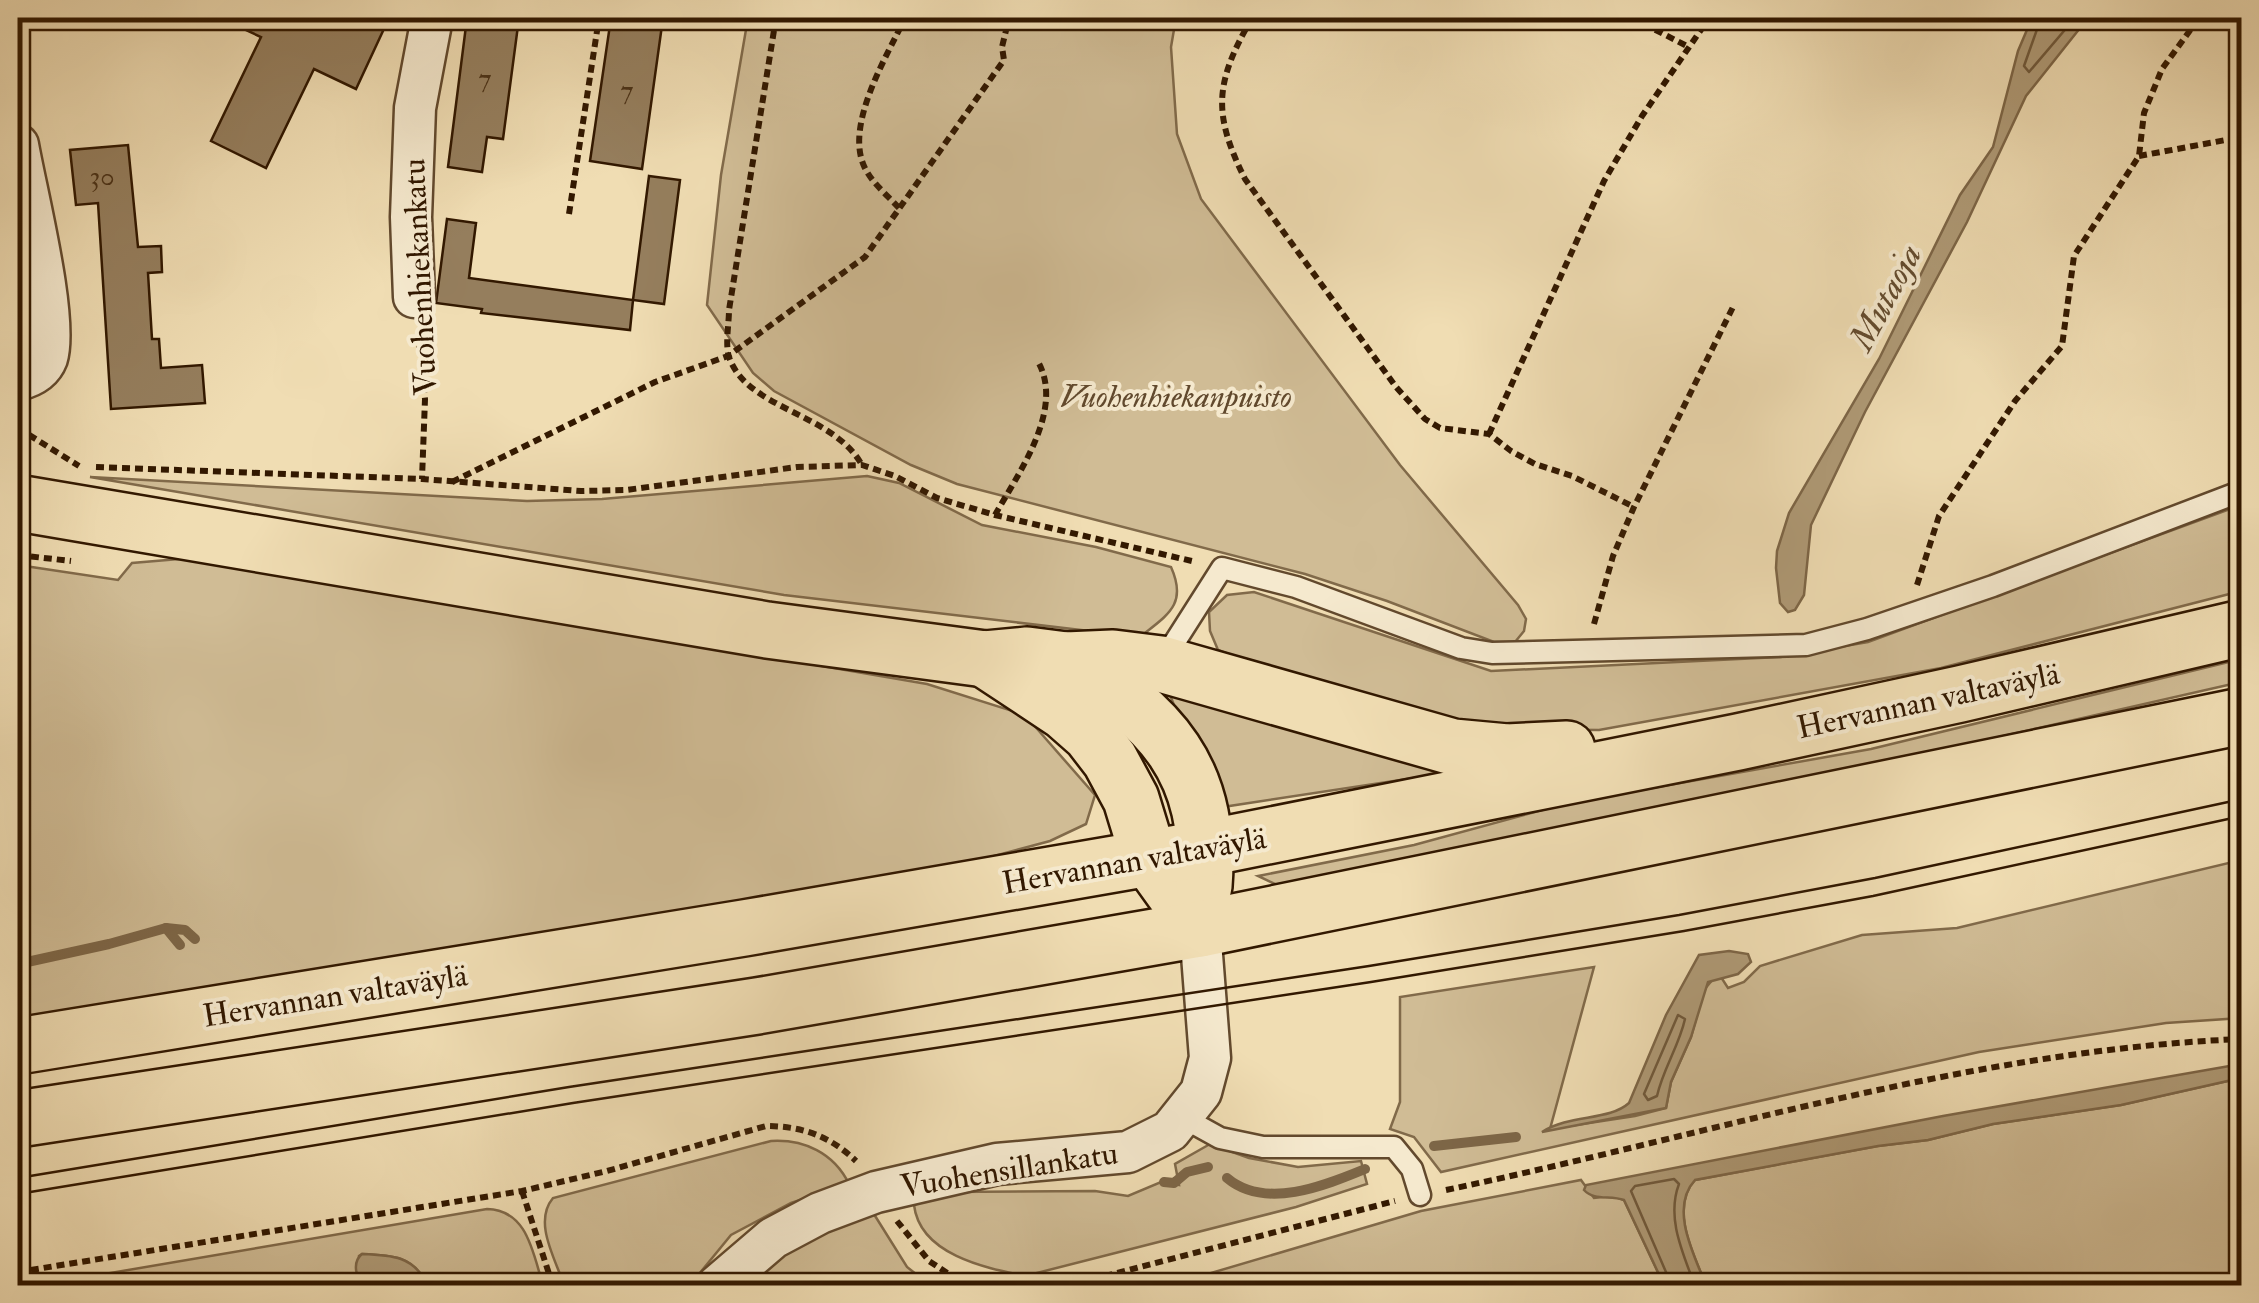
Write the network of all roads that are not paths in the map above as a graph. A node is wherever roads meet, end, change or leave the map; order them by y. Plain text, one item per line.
1 (432, 18) edge
2 (18, 145) edge
3 (414, 297) road end
4 (18, 380) edge
5 (2242, 491) edge
6 (18, 503) edge
7 (2242, 628) edge
8 (985, 659) junction
9 (1066, 660) junction
10 (1161, 664) junction
11 (2242, 716) edge
12 (1670, 755) junction
13 (1207, 848) junction
14 (1149, 858) junction
15 (1200, 929) junction
16 (18, 1046) edge
17 (1182, 1116) junction
18 (18, 1119) edge
19 (1420, 1196) road end
20 (717, 1286) edge

1 - 3 street, Vuohenhiekankatu
2 - 4 street
5 - 10 lane
6 - 8 highway
7 - 12 highway, Hervannan valtaväylä
8 - 9 highway
8 - 14 highway
9 - 10 highway
9 - 13 highway
10 - 12 highway
11 - 15 highway
12 - 13 highway, Hervannan valtaväylä
13 - 14 highway, Hervannan valtaväylä
13 - 15 highway
14 - 15 highway
14 - 16 highway, Hervannan valtaväylä
15 - 17 street, Vuohensillankatu
15 - 18 highway
17 - 19 lane
17 - 20 street, Vuohensillankatu

